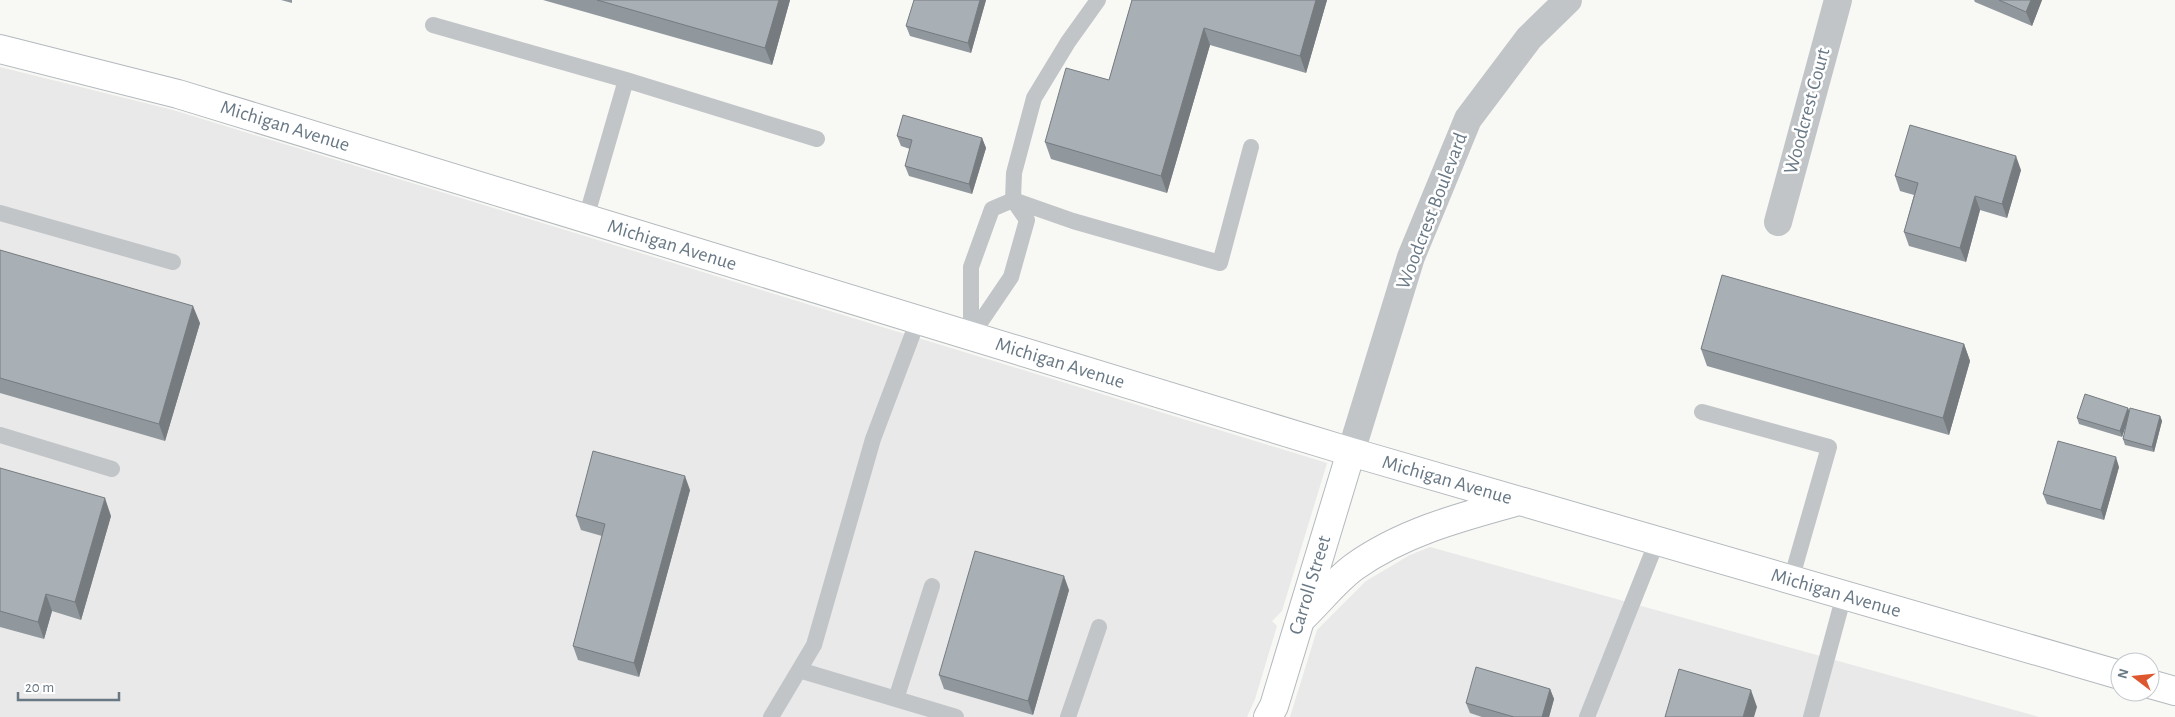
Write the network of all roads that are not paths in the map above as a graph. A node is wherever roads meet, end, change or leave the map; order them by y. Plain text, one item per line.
1 (1098, 0) edge
2 (1568, 0) edge
3 (1838, 0) edge
4 (433, 25) dead end
5 (0, 49) edge
6 (626, 80) junction
7 (817, 138) dead end
8 (1251, 147) dead end
9 (1013, 200) junction
10 (0, 213) edge
11 (586, 218) junction
12 (1778, 222) dead end
13 (173, 262) dead end
14 (918, 320) junction
15 (972, 336) junction
16 (1702, 412) dead end
17 (0, 435) edge
18 (1350, 452) junction
19 (112, 469) dead end
20 (1519, 500) junction
21 (1657, 540) junction
22 (1791, 580) junction
23 (932, 586) dead end
24 (1844, 595) junction
25 (1299, 621) junction
26 (1099, 627) dead end
27 (799, 670) junction
28 (2110, 672) edge
29 (2160, 687) edge
30 (2175, 691) edge
31 (896, 699) junction
32 (771, 717) edge
33 (956, 717) edge
34 (1068, 717) edge
35 (1268, 717) edge
36 (1587, 717) edge
37 (1811, 717) edge

1 - 9 lane
2 - 18 street, Woodcrest Boulevard
3 - 12 street, Woodcrest Court
4 - 6 lane
5 - 11 main road, Michigan Avenue
6 - 7 lane
6 - 11 lane
8 - 9 lane
9 - 15 lane
9 - 15 lane
10 - 13 lane
11 - 14 main road, Michigan Avenue
14 - 15 main road, Michigan Avenue
14 - 27 lane
15 - 18 main road, Michigan Avenue
16 - 22 lane
17 - 19 lane
18 - 20 main road, Michigan Avenue
18 - 25 main road, Carroll Street
20 - 21 main road, Michigan Avenue
20 - 25 main road
21 - 22 main road, Michigan Avenue
21 - 36 lane
22 - 24 main road, Michigan Avenue
23 - 31 lane
24 - 28 main road, Michigan Avenue
24 - 37 lane
25 - 35 main road, Carroll Street
26 - 34 lane
27 - 31 lane
27 - 32 lane
29 - 30 main road
31 - 33 lane

